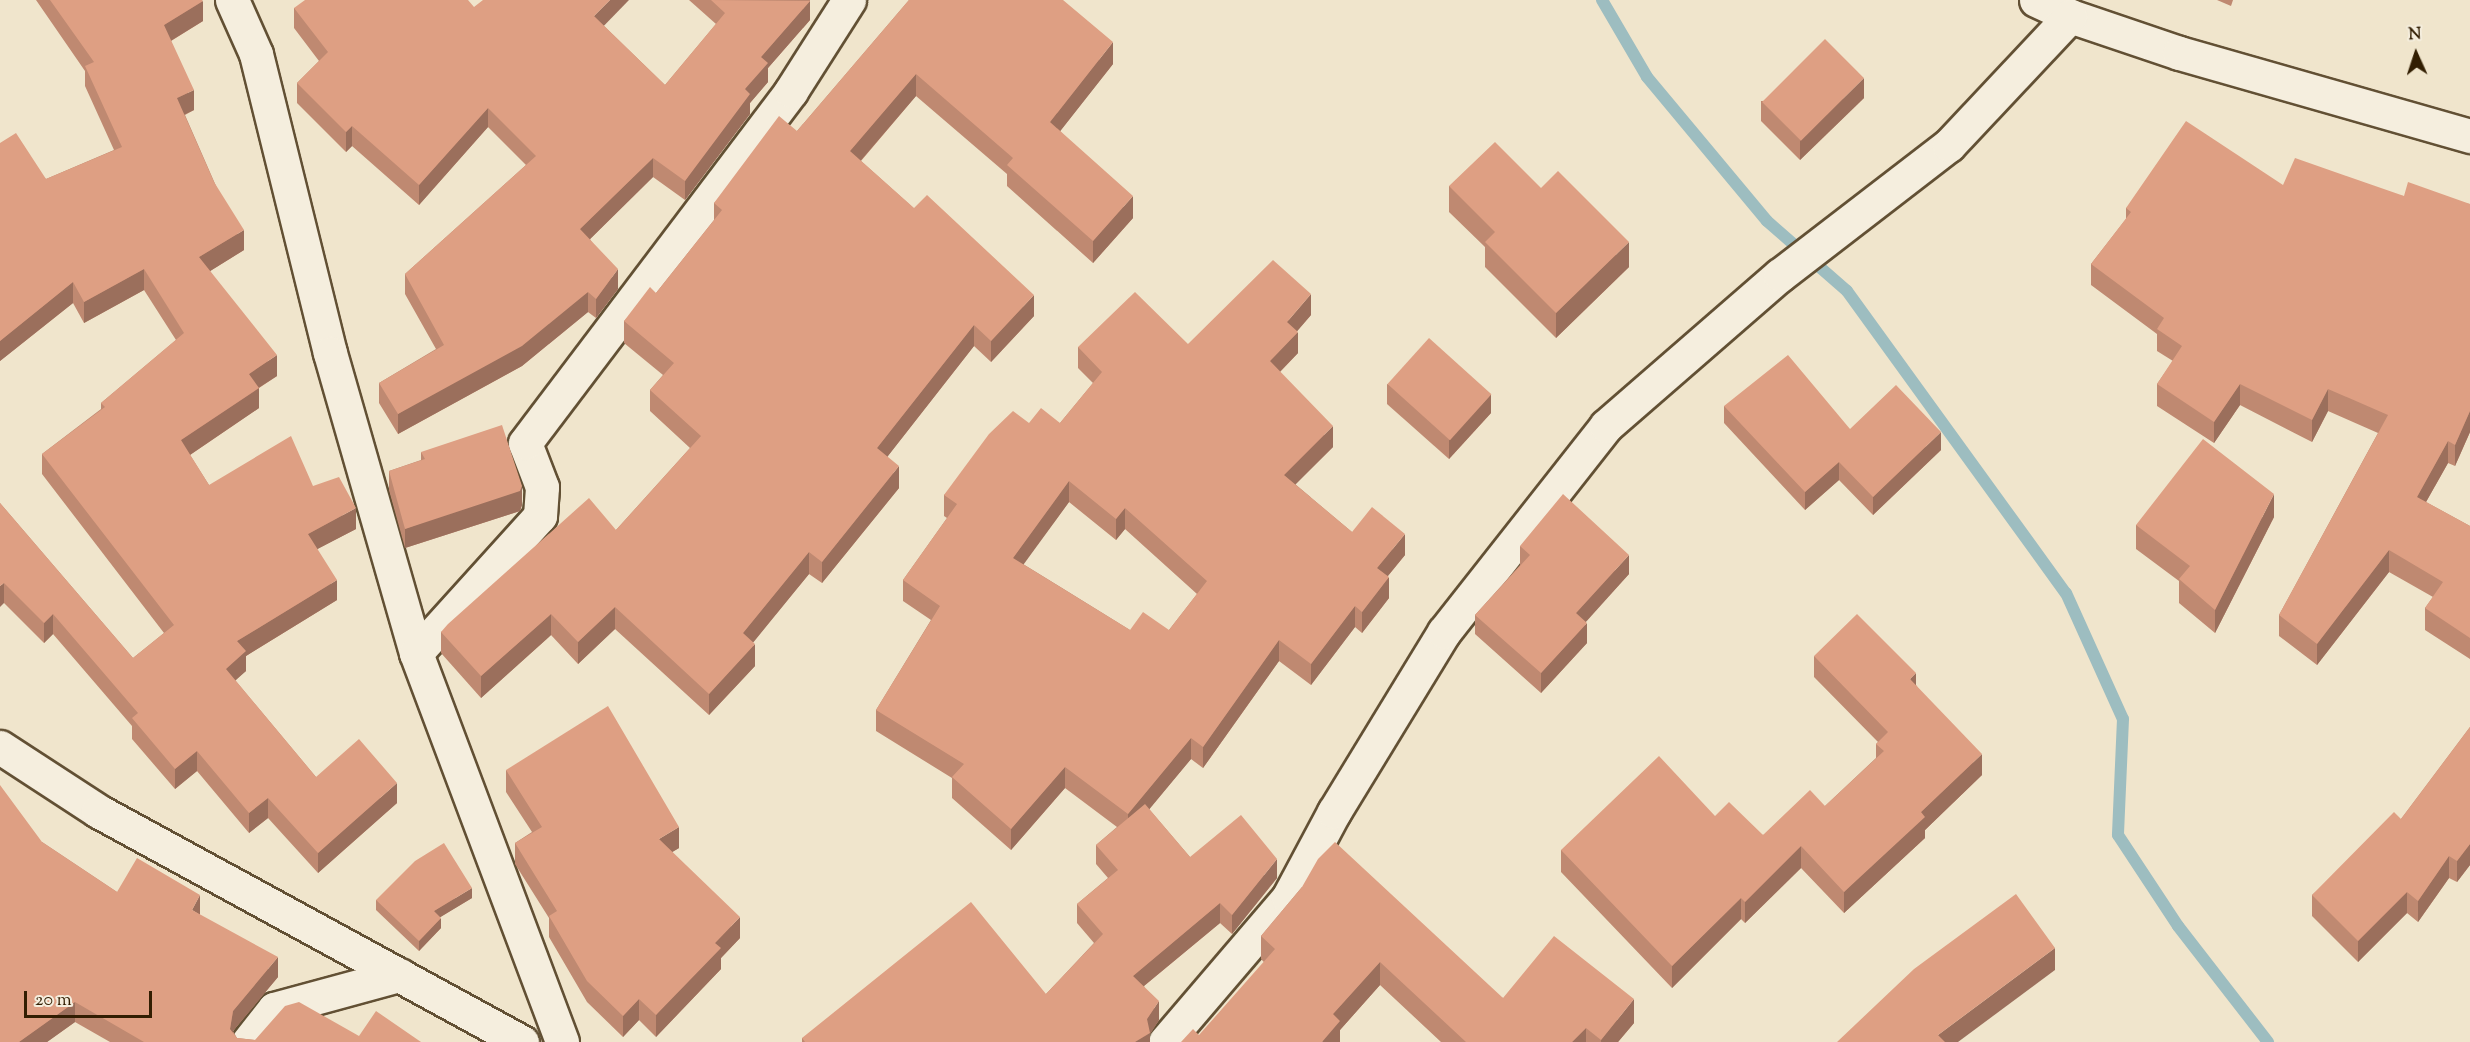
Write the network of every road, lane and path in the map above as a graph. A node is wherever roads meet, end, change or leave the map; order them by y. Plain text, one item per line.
1 (232, 0) edge
2 (849, 0) edge
3 (2036, 0) edge
4 (2070, 16) junction
5 (2470, 136) edge
6 (416, 653) junction
7 (0, 747) edge
8 (399, 975) junction
9 (248, 1042) edge
10 (522, 1042) edge
11 (562, 1042) edge
12 (1165, 1042) edge

1 - 6 street
2 - 6 street
3 - 4 street
4 - 5 street
4 - 12 street
6 - 11 street
7 - 8 street
8 - 9 street
8 - 10 street

